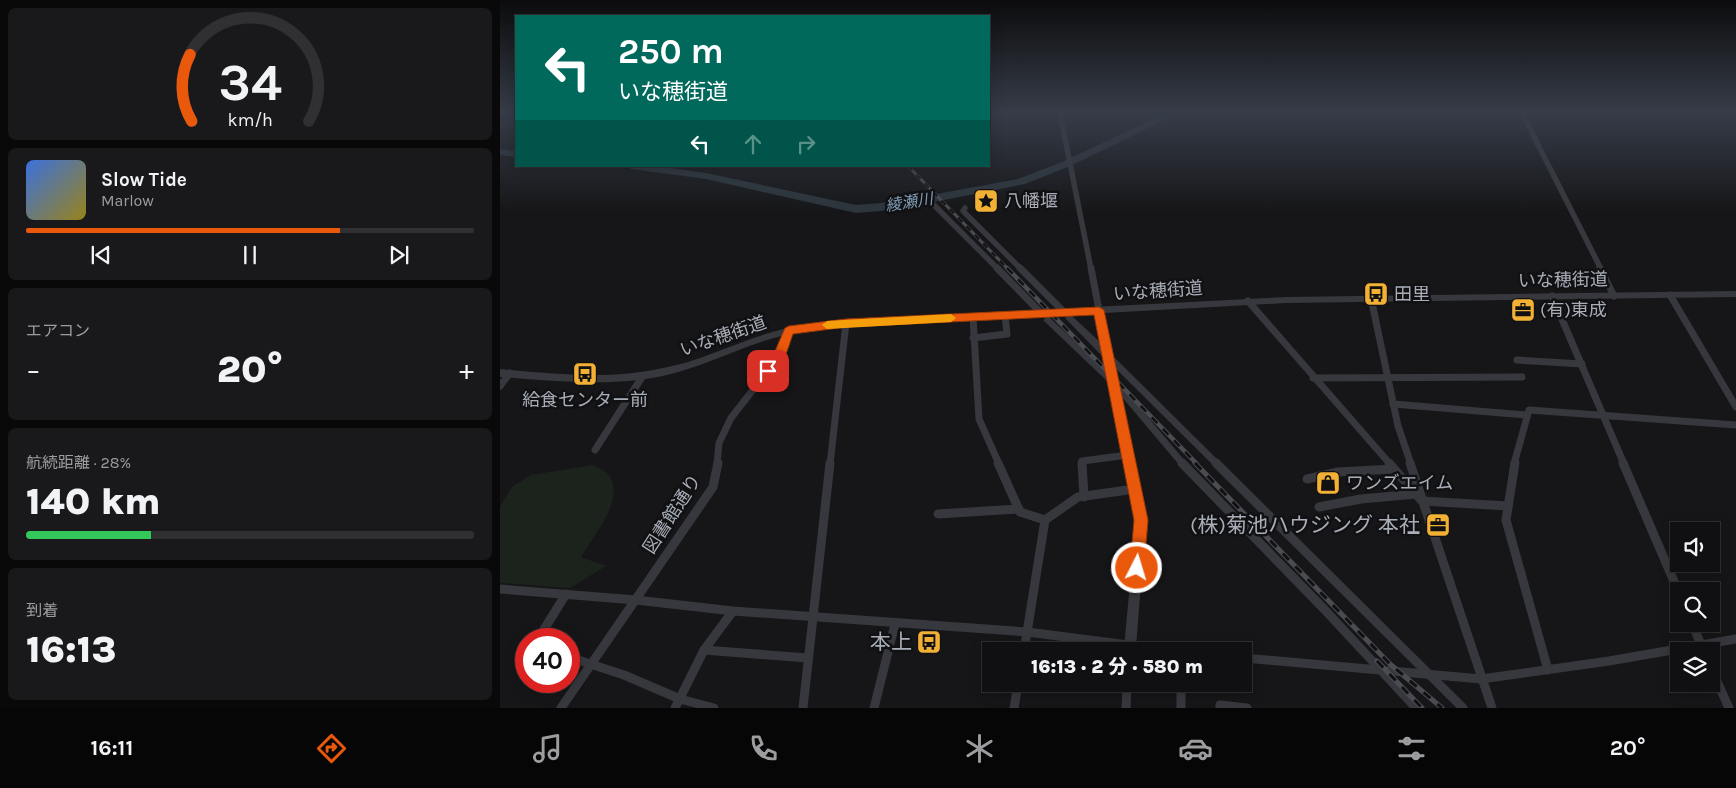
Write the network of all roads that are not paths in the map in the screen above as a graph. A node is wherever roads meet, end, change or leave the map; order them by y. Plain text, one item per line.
1 (1066, 146) edge
2 (1539, 146) edge
3 (933, 204) dead end
4 (964, 208) dead end
5 (1736, 294) edge
6 (1670, 295) junction
7 (1552, 296) junction
8 (1614, 296) junction
9 (1371, 298) junction
10 (1248, 301) junction
11 (1099, 310) junction
12 (1005, 315) junction
13 (1067, 315) junction
14 (973, 317) junction
15 (1044, 317) junction
16 (846, 323) junction
17 (789, 330) junction
18 (973, 338) junction
19 (1108, 356) junction
20 (1516, 360) dead end
21 (1582, 364) junction
22 (500, 373) edge
23 (510, 374) junction
24 (1386, 376) junction
25 (642, 377) junction
26 (1313, 378) junction
27 (1522, 378) dead end
28 (1113, 381) junction
29 (500, 386) edge
30 (1393, 404) junction
31 (1736, 407) edge
32 (1527, 415) junction
33 (1604, 415) junction
34 (1736, 425) edge
35 (595, 450) dead end
36 (1128, 455) junction
37 (1394, 470) junction
38 (1307, 479) dead end
39 (1135, 490) junction
40 (1084, 497) junction
41 (1419, 498) junction
42 (1508, 506) junction
43 (1319, 507) dead end
44 (1019, 509) junction
45 (938, 514) dead end
46 (1045, 520) junction
47 (1675, 582) edge
48 (500, 589) edge
49 (566, 594) junction
50 (636, 600) junction
51 (733, 611) junction
52 (813, 616) junction
53 (895, 624) junction
54 (545, 628) edge
55 (1027, 632) junction
56 (1736, 639) edge
57 (1025, 642) edge
58 (1088, 642) edge
59 (1131, 642) edge
60 (1720, 643) edge
61 (704, 650) junction
62 (1670, 653) edge
63 (808, 658) junction
64 (1252, 659) edge
65 (580, 660) edge
66 (591, 663) junction
67 (1379, 670) junction
68 (1548, 670) junction
69 (1431, 676) junction
70 (1482, 679) junction
71 (1720, 688) edge
72 (1017, 692) edge
73 (1127, 692) edge
74 (1181, 692) edge
75 (681, 699) junction
76 (561, 708) edge
77 (675, 708) edge
78 (714, 708) edge
79 (803, 708) edge
80 (874, 708) edge
81 (1014, 708) edge
82 (1126, 708) edge
83 (1181, 708) edge
84 (1220, 708) edge
85 (1247, 708) edge
86 (1416, 708) edge
87 (1463, 708) edge
88 (1492, 708) edge
89 (1729, 708) edge

1 - 11 street
2 - 8 street
3 - 15 street
4 - 13 street
5 - 6 street, いな穂街道
6 - 8 street, いな穂街道
6 - 31 street
7 - 8 street, いな穂街道
7 - 9 street, いな穂街道
7 - 21 street
9 - 10 street, いな穂街道
9 - 24 street
10 - 11 street, いな穂街道
10 - 26 street
11 - 13 street, いな穂街道
11 - 19 street
12 - 14 street, いな穂街道
12 - 15 street, いな穂街道
12 - 18 street
13 - 15 street, いな穂街道
13 - 19 street
14 - 16 street, いな穂街道
14 - 18 street
15 - 28 street
16 - 17 street, いな穂街道
16 - 52 street
17 - 25 street, いな穂街道
17 - 50 street, 図書館通り
18 - 44 street
19 - 28 street
19 - 69 street
20 - 21 street
21 - 33 street
22 - 23 street, いな穂街道
23 - 25 street, いな穂街道
23 - 29 street
24 - 26 street
24 - 27 street
24 - 30 street
25 - 35 street
26 - 37 street
28 - 36 street
28 - 67 street
30 - 32 street
30 - 41 street
32 - 33 street
32 - 42 street
33 - 34 street
33 - 47 street
36 - 39 street
36 - 40 street
37 - 38 street
37 - 41 street
39 - 40 street
39 - 59 street
40 - 46 street
41 - 42 street
41 - 43 street
41 - 70 street
42 - 68 street
44 - 45 street
44 - 46 street
46 - 55 street
48 - 49 street
49 - 50 street
49 - 54 street
50 - 51 street
50 - 66 street, 図書館通り
51 - 52 street
51 - 61 street
52 - 53 street
52 - 63 street
53 - 55 street
53 - 80 street
55 - 57 street
55 - 58 street
56 - 60 street
61 - 63 street
61 - 75 street
62 - 68 street
63 - 79 street
64 - 67 street
65 - 66 street
66 - 75 street
66 - 76 street, 図書館通り
67 - 69 street
67 - 86 street
68 - 70 street
69 - 70 street
69 - 87 street
70 - 88 street
71 - 89 street
72 - 81 street
73 - 82 street
74 - 83 street
75 - 77 street
75 - 78 street
84 - 85 street

